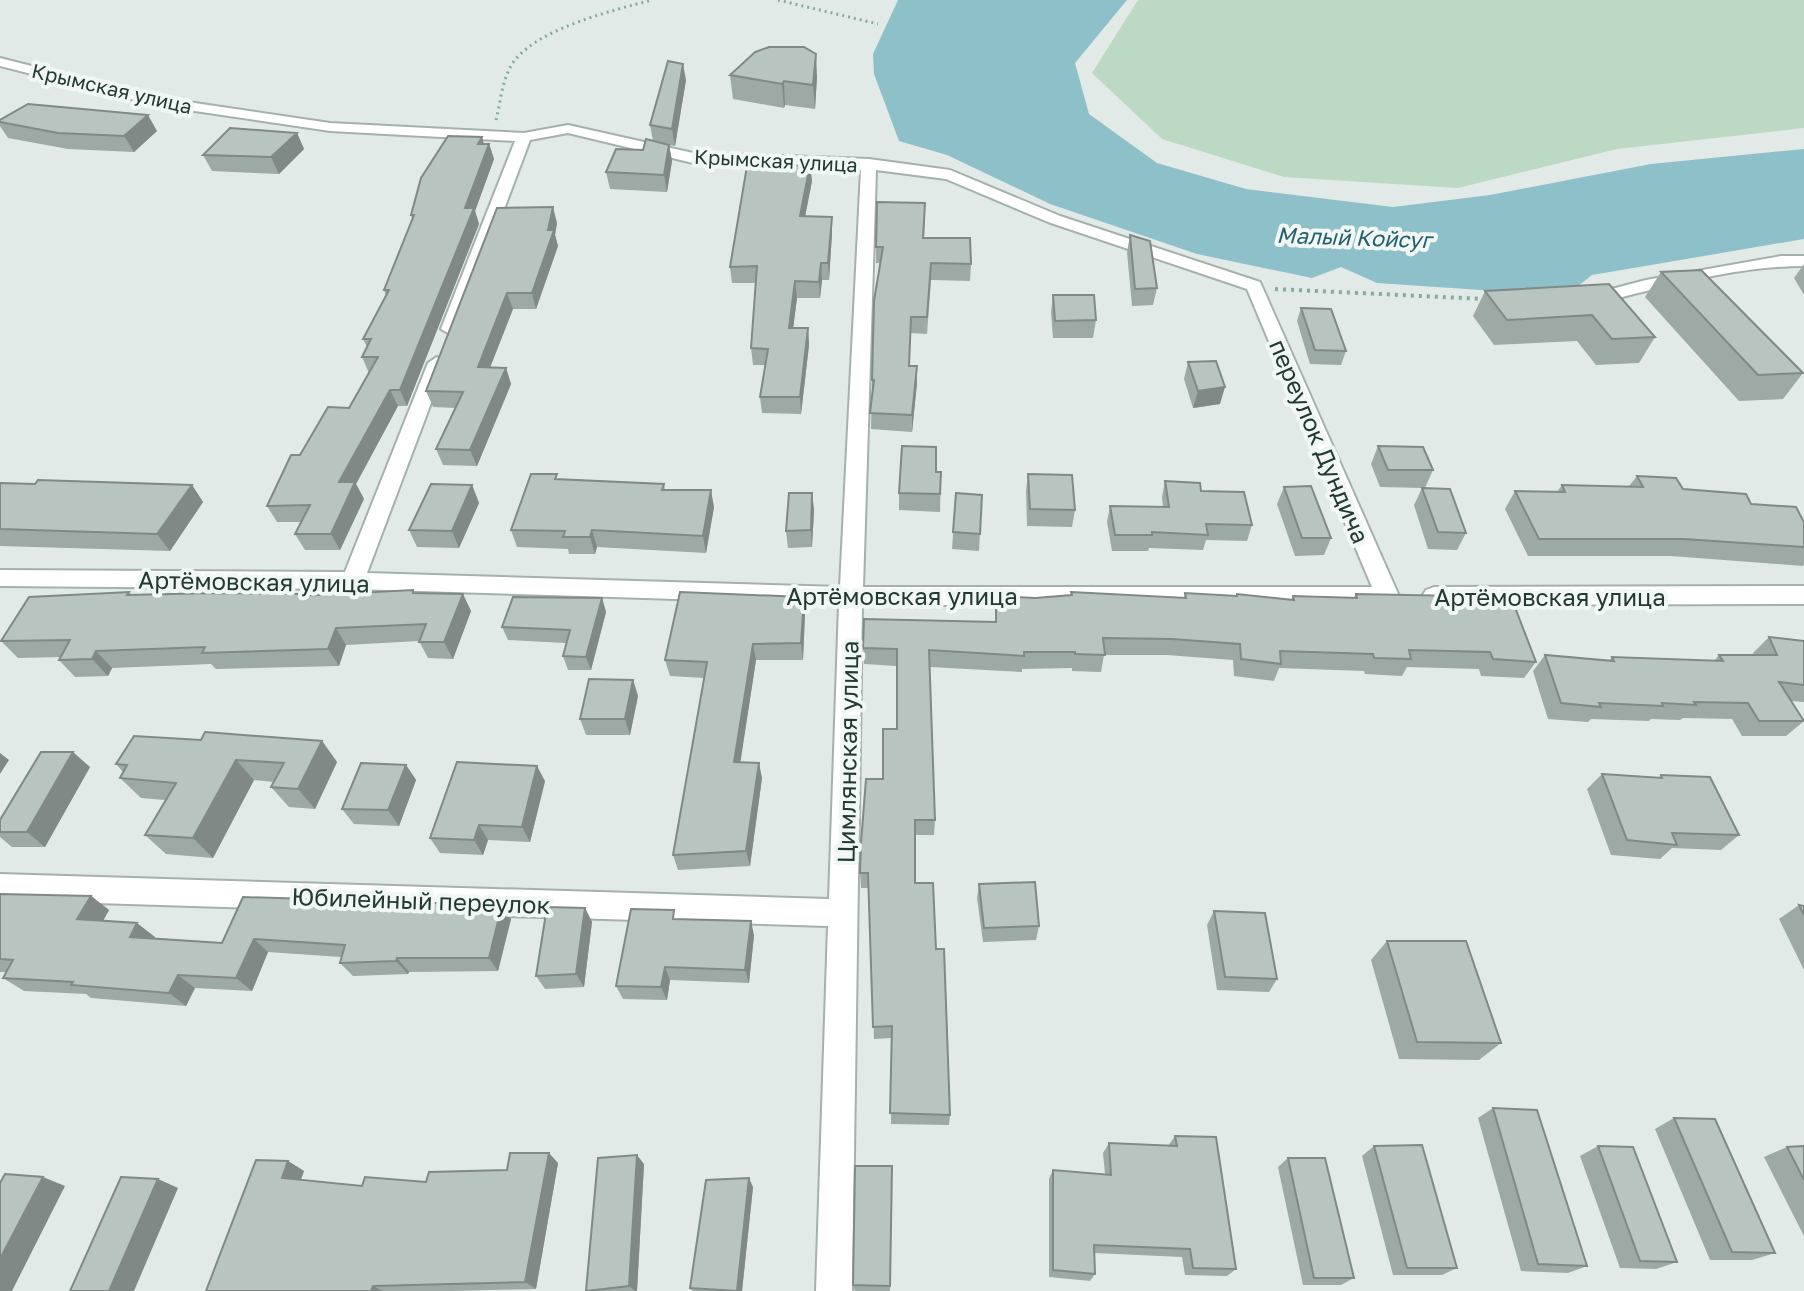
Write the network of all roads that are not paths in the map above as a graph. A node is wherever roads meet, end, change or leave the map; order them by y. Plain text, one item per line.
1 (0, 62) edge
2 (524, 137) junction
3 (869, 164) junction
4 (1804, 261) edge
5 (1254, 286) joint
6 (1566, 301) edge
7 (0, 578) edge
8 (353, 581) junction
9 (1804, 595) edge
10 (851, 596) junction
11 (1387, 596) junction
12 (0, 887) edge
13 (843, 913) junction
14 (834, 1291) edge

1 - 2 street, Крымская улица
2 - 3 street, Крымская улица
2 - 8 street
3 - 5 street, Крымская улица
3 - 10 street, Цимлянская улица
4 - 6 street
5 - 11 street, переулок Дундича
7 - 8 street, Артёмовская улица
8 - 10 street, Артёмовская улица
9 - 11 street, Артёмовская улица
10 - 11 street, Артёмовская улица
10 - 13 street, Цимлянская улица
12 - 13 street, Юбилейный переулок
13 - 14 street, Цимлянская улица

